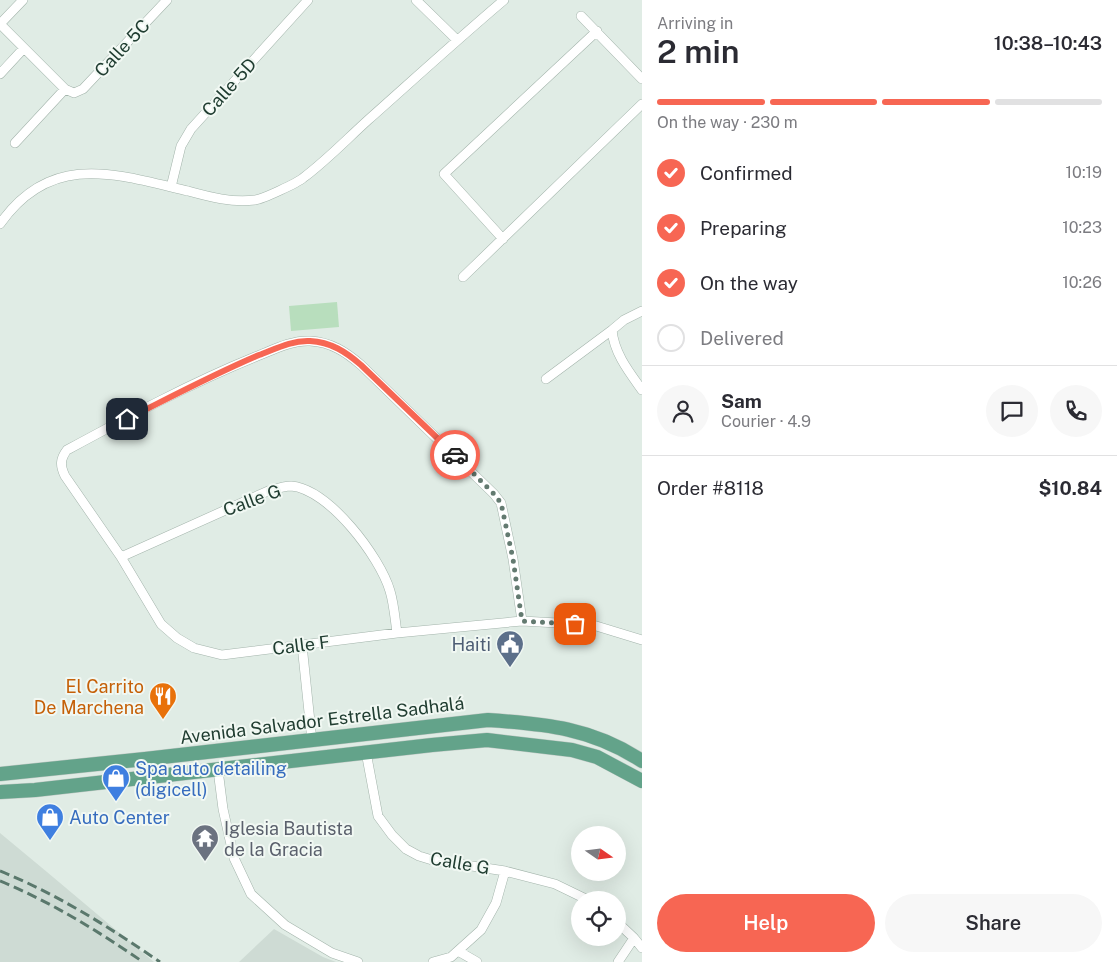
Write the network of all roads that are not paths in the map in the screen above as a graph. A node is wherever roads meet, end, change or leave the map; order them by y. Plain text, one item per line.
1 (22, 0) edge
2 (168, 0) edge
3 (308, 0) edge
4 (416, 0) edge
5 (504, 0) edge
6 (581, 16) dead end
7 (0, 24) edge
8 (597, 31) junction
9 (457, 40) junction
10 (24, 48) junction
11 (0, 74) edge
12 (642, 79) edge
13 (70, 91) junction
14 (642, 104) edge
15 (15, 143) dead end
16 (171, 187) junction
17 (0, 224) edge
18 (503, 239) junction
19 (463, 277) dead end
20 (642, 311) edge
21 (612, 330) junction
22 (546, 380) dead end
23 (642, 390) edge
24 (121, 557) junction
25 (522, 621) junction
26 (397, 633) junction
27 (642, 640) edge
28 (302, 645) junction
29 (312, 741) junction
30 (366, 752) junction
31 (642, 761) edge
32 (218, 770) junction
33 (0, 774) edge
34 (642, 781) edge
35 (0, 792) edge
36 (506, 870) junction
37 (571, 892) edge
38 (626, 930) edge
39 (634, 938) junction
40 (642, 948) edge
41 (458, 951) junction
42 (358, 962) edge
43 (433, 962) edge
44 (477, 962) edge
45 (618, 962) edge

1 - 7 street
2 - 13 street, Calle 5C
3 - 16 street, Calle 5D
4 - 9 street
5 - 9 street
6 - 8 street
7 - 10 street
8 - 12 street
8 - 18 street
9 - 16 street
10 - 11 street
10 - 13 street
13 - 15 street, Calle 5C
14 - 18 street
16 - 17 street
18 - 19 street
20 - 21 street
21 - 22 street
21 - 23 street
24 - 25 street, Calle F
24 - 26 street, Calle G
24 - 28 street, Calle F
25 - 26 street, Calle F
25 - 27 street, Calle F
26 - 28 street, Calle F
28 - 29 street
29 - 31 main road, Avenida Salvador Estrella Sadhalá
29 - 33 main road, Avenida Salvador Estrella Sadhalá
30 - 32 main road, Avenida Salvador Estrella Sadhalá
30 - 34 main road, Avenida Salvador Estrella Sadhalá
30 - 36 street, Calle G
32 - 35 main road, Avenida Salvador Estrella Sadhalá
32 - 42 street
36 - 37 street, Calle G
36 - 41 street
38 - 39 street
39 - 40 street
39 - 45 street
41 - 43 street
41 - 44 street

